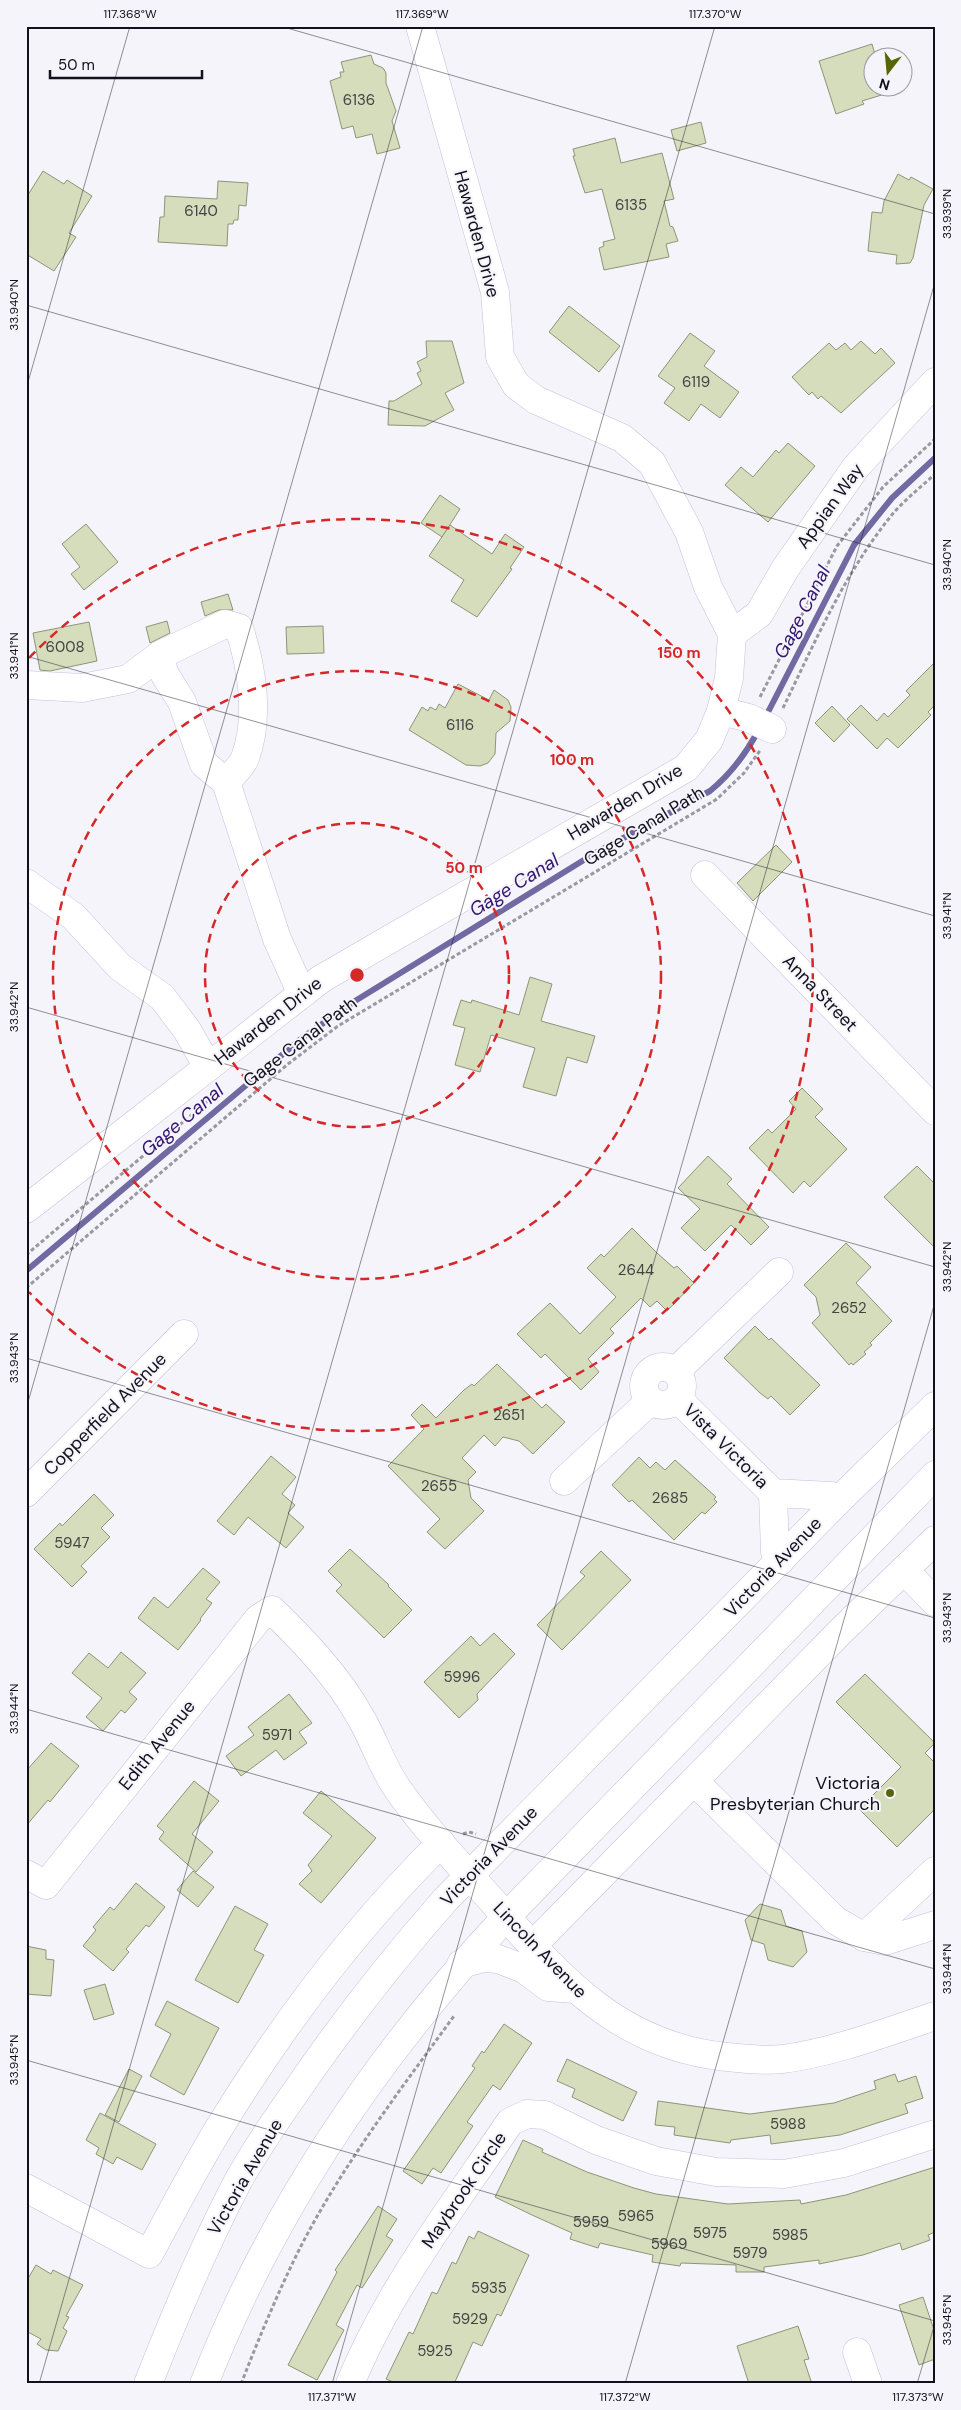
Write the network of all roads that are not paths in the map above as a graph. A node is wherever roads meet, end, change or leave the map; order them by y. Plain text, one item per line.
1 (420, 26) edge
2 (935, 382) edge
3 (732, 634) junction
4 (160, 656) junction
5 (26, 685) edge
6 (721, 710) junction
7 (764, 725) road end
8 (226, 782) junction
9 (705, 875) dead end
10 (26, 884) edge
11 (302, 994) junction
12 (208, 1067) junction
13 (935, 1111) edge
14 (28, 1204) edge
15 (779, 1272) dead end
16 (184, 1334) dead end
17 (676, 1371) junction
18 (678, 1399) junction
19 (650, 1400) junction
20 (935, 1406) edge
21 (935, 1475) edge
22 (564, 1481) dead end
23 (26, 1493) edge
24 (773, 1494) junction
25 (837, 1502) junction
26 (935, 1540) edge
27 (780, 1561) junction
28 (904, 1570) junction
29 (935, 1602) edge
30 (272, 1610) joint
31 (694, 1781) junction
32 (441, 1843) junction
33 (935, 1871) edge
34 (470, 1875) junction
35 (36, 1879) edge
36 (506, 1917) junction
37 (935, 1925) edge
38 (864, 1937) junction
39 (532, 1946) junction
40 (461, 1964) junction
41 (575, 1989) junction
42 (934, 2019) edge
43 (935, 2134) edge
44 (26, 2188) edge
45 (857, 2352) dead end
46 (148, 2384) edge
47 (204, 2384) edge
48 (350, 2384) edge
49 (868, 2384) edge

1 - 3 street, Hawarden Drive
2 - 3 street, Appian Way
3 - 6 street, Hawarden Drive
4 - 5 street
4 - 8 street
4 - 8 street
6 - 7 street
6 - 11 street, Hawarden Drive
8 - 11 street
9 - 13 street, Anna Street
10 - 12 street
11 - 12 street, Hawarden Drive
12 - 14 street, Hawarden Drive
15 - 17 street
16 - 23 street, Copperfield Avenue
17 - 18 street
17 - 19 street
18 - 19 street
18 - 24 street, Vista Victoria
19 - 22 street
20 - 25 street, Victoria Avenue
21 - 36 street
24 - 25 street, Vista Victoria
24 - 27 street, Vista Victoria
25 - 27 street, Victoria Avenue
26 - 28 street
27 - 34 street, Victoria Avenue
28 - 29 street
28 - 31 street
30 - 32 street, Lincoln Avenue
30 - 35 street, Edith Avenue
31 - 38 street
31 - 39 street
32 - 34 street, Lincoln Avenue
32 - 44 street
33 - 38 street
34 - 36 street, Lincoln Avenue
34 - 46 street, Victoria Avenue
36 - 39 street, Lincoln Avenue
36 - 40 street
37 - 38 street
39 - 41 street, Lincoln Avenue
40 - 41 street
40 - 47 street
41 - 42 street, Lincoln Avenue
43 - 48 street, Maybrook Circle
45 - 49 street

